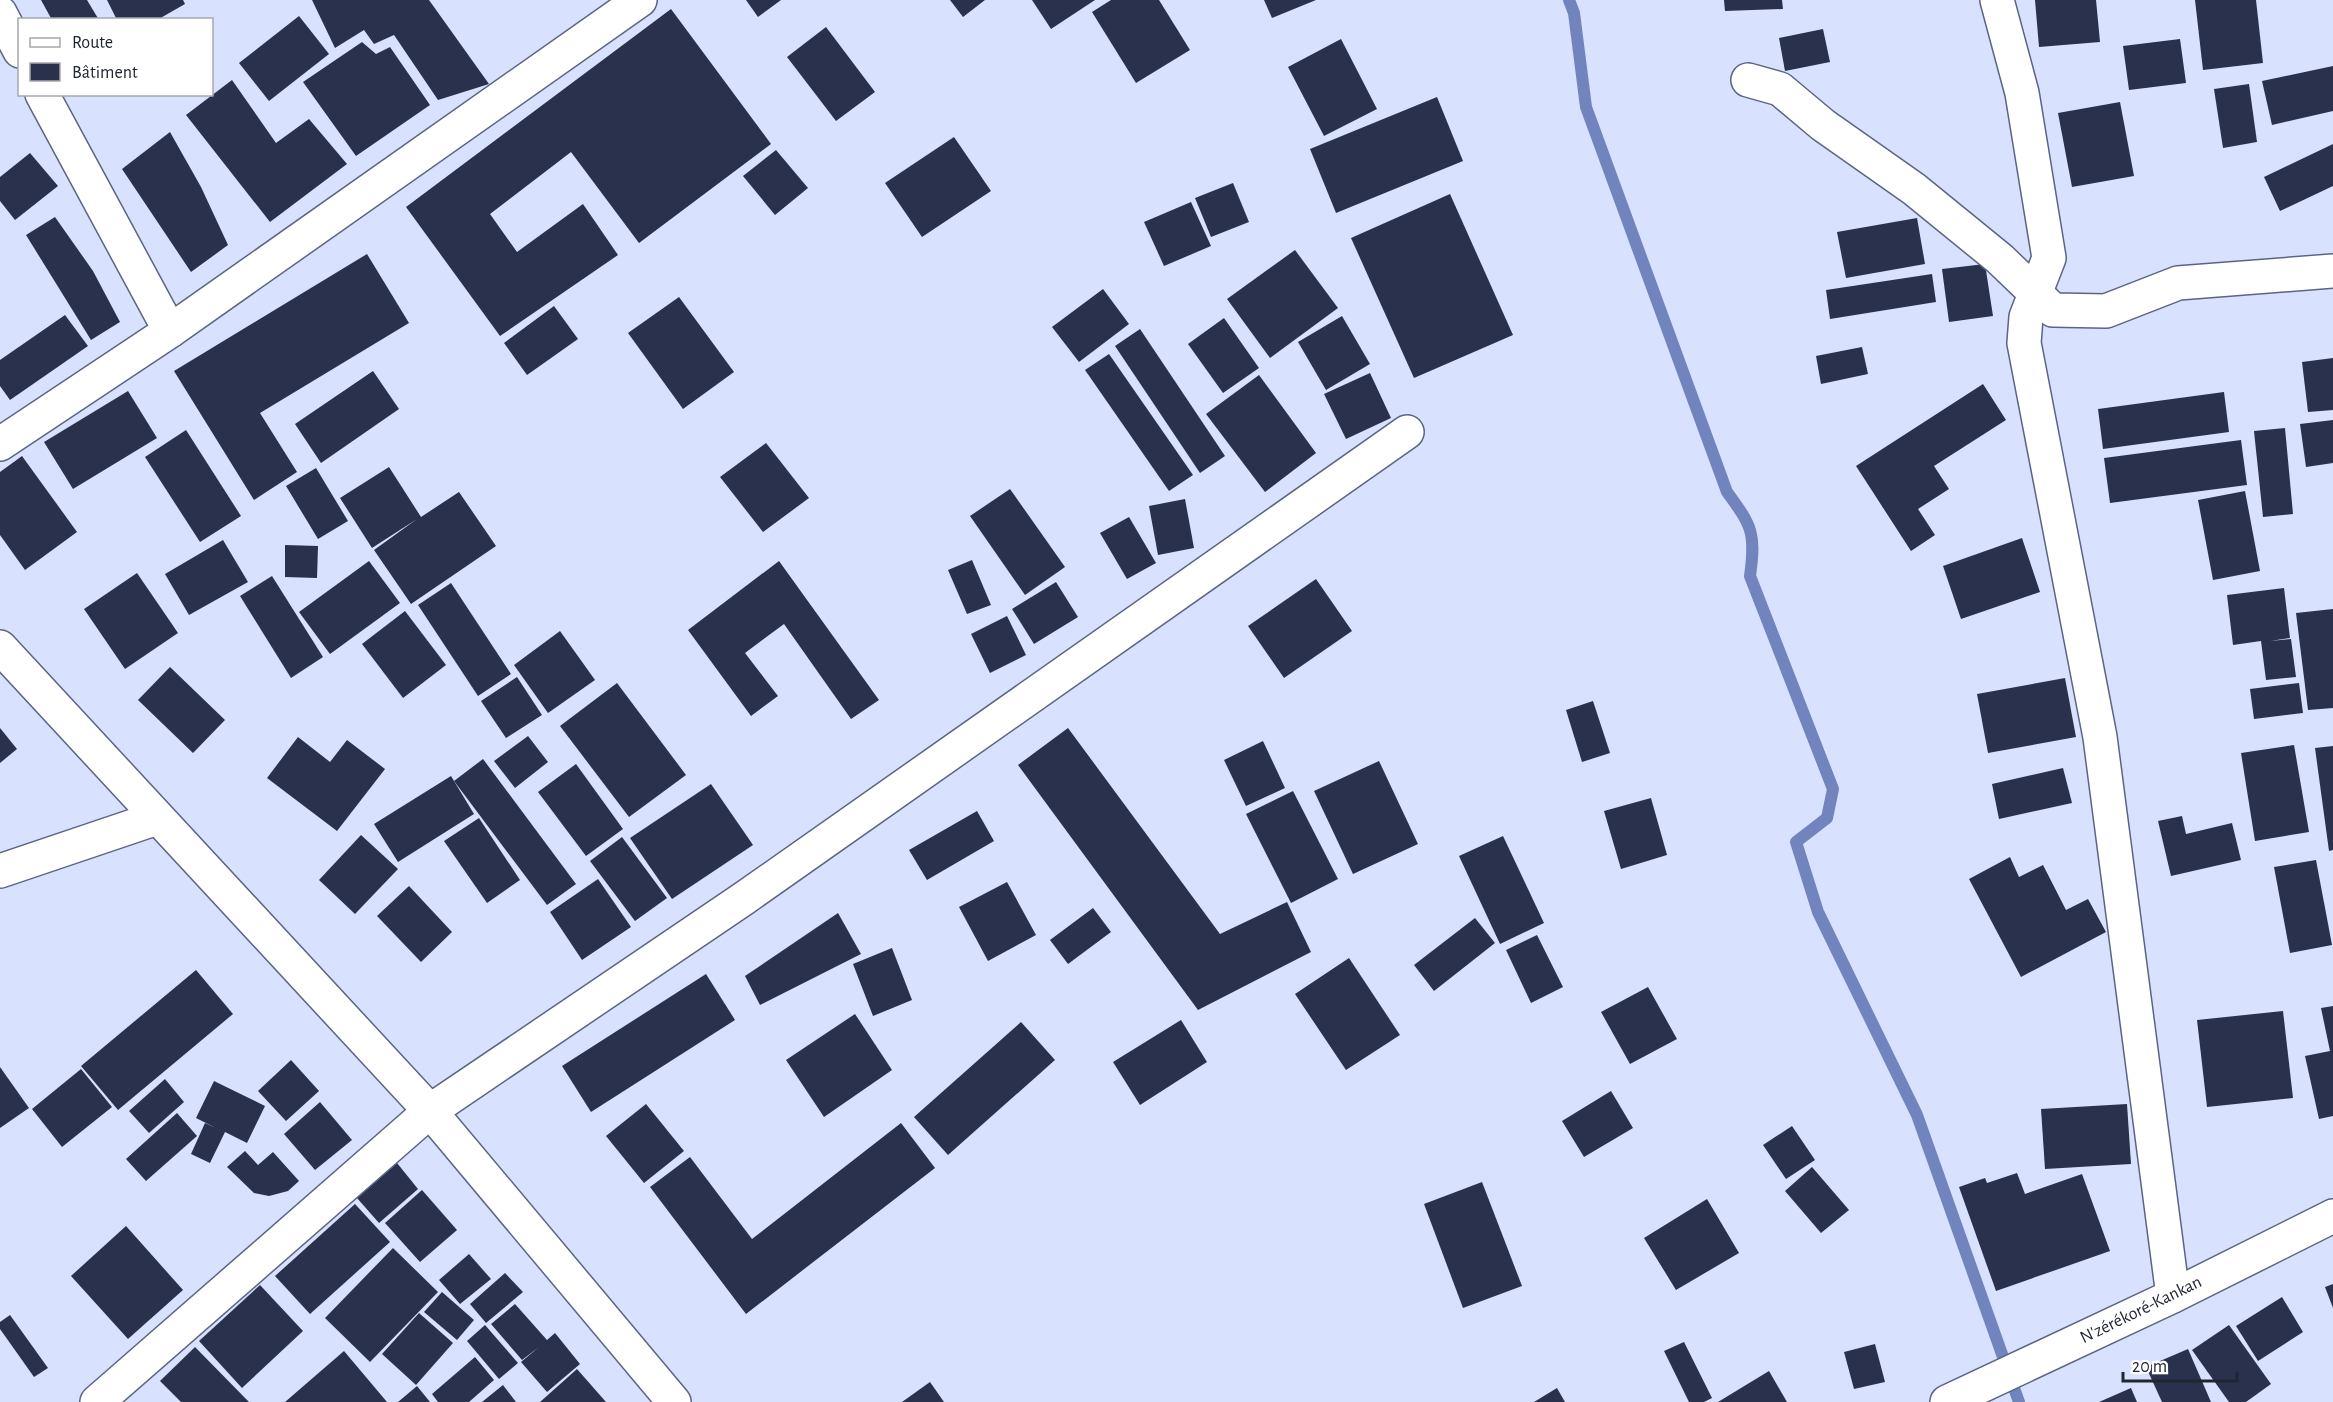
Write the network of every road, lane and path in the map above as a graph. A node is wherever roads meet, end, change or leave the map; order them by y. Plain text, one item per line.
1 (640, 0) edge
2 (1997, 0) edge
3 (0, 13) edge
4 (18, 47) edge
5 (1748, 80) dead end
6 (43, 96) edge
7 (2333, 271) edge
8 (2035, 294) junction
9 (170, 331) junction
10 (1407, 432) dead end
11 (0, 444) edge
12 (0, 647) edge
13 (157, 818) junction
14 (0, 871) edge
15 (430, 1111) junction
16 (2333, 1215) edge
17 (2173, 1296) junction
18 (97, 1402) edge
19 (674, 1402) edge
20 (1947, 1402) edge

1 - 9 main road
2 - 8 main road
3 - 4 main road
5 - 8 main road
6 - 9 main road
7 - 8 main road
8 - 17 main road
9 - 11 main road
10 - 15 main road
12 - 13 main road
13 - 14 main road
13 - 15 main road
15 - 18 main road
15 - 19 main road
16 - 17 main road, N'zérékoré-Kankan
17 - 20 main road, N'zérékoré-Kankan

